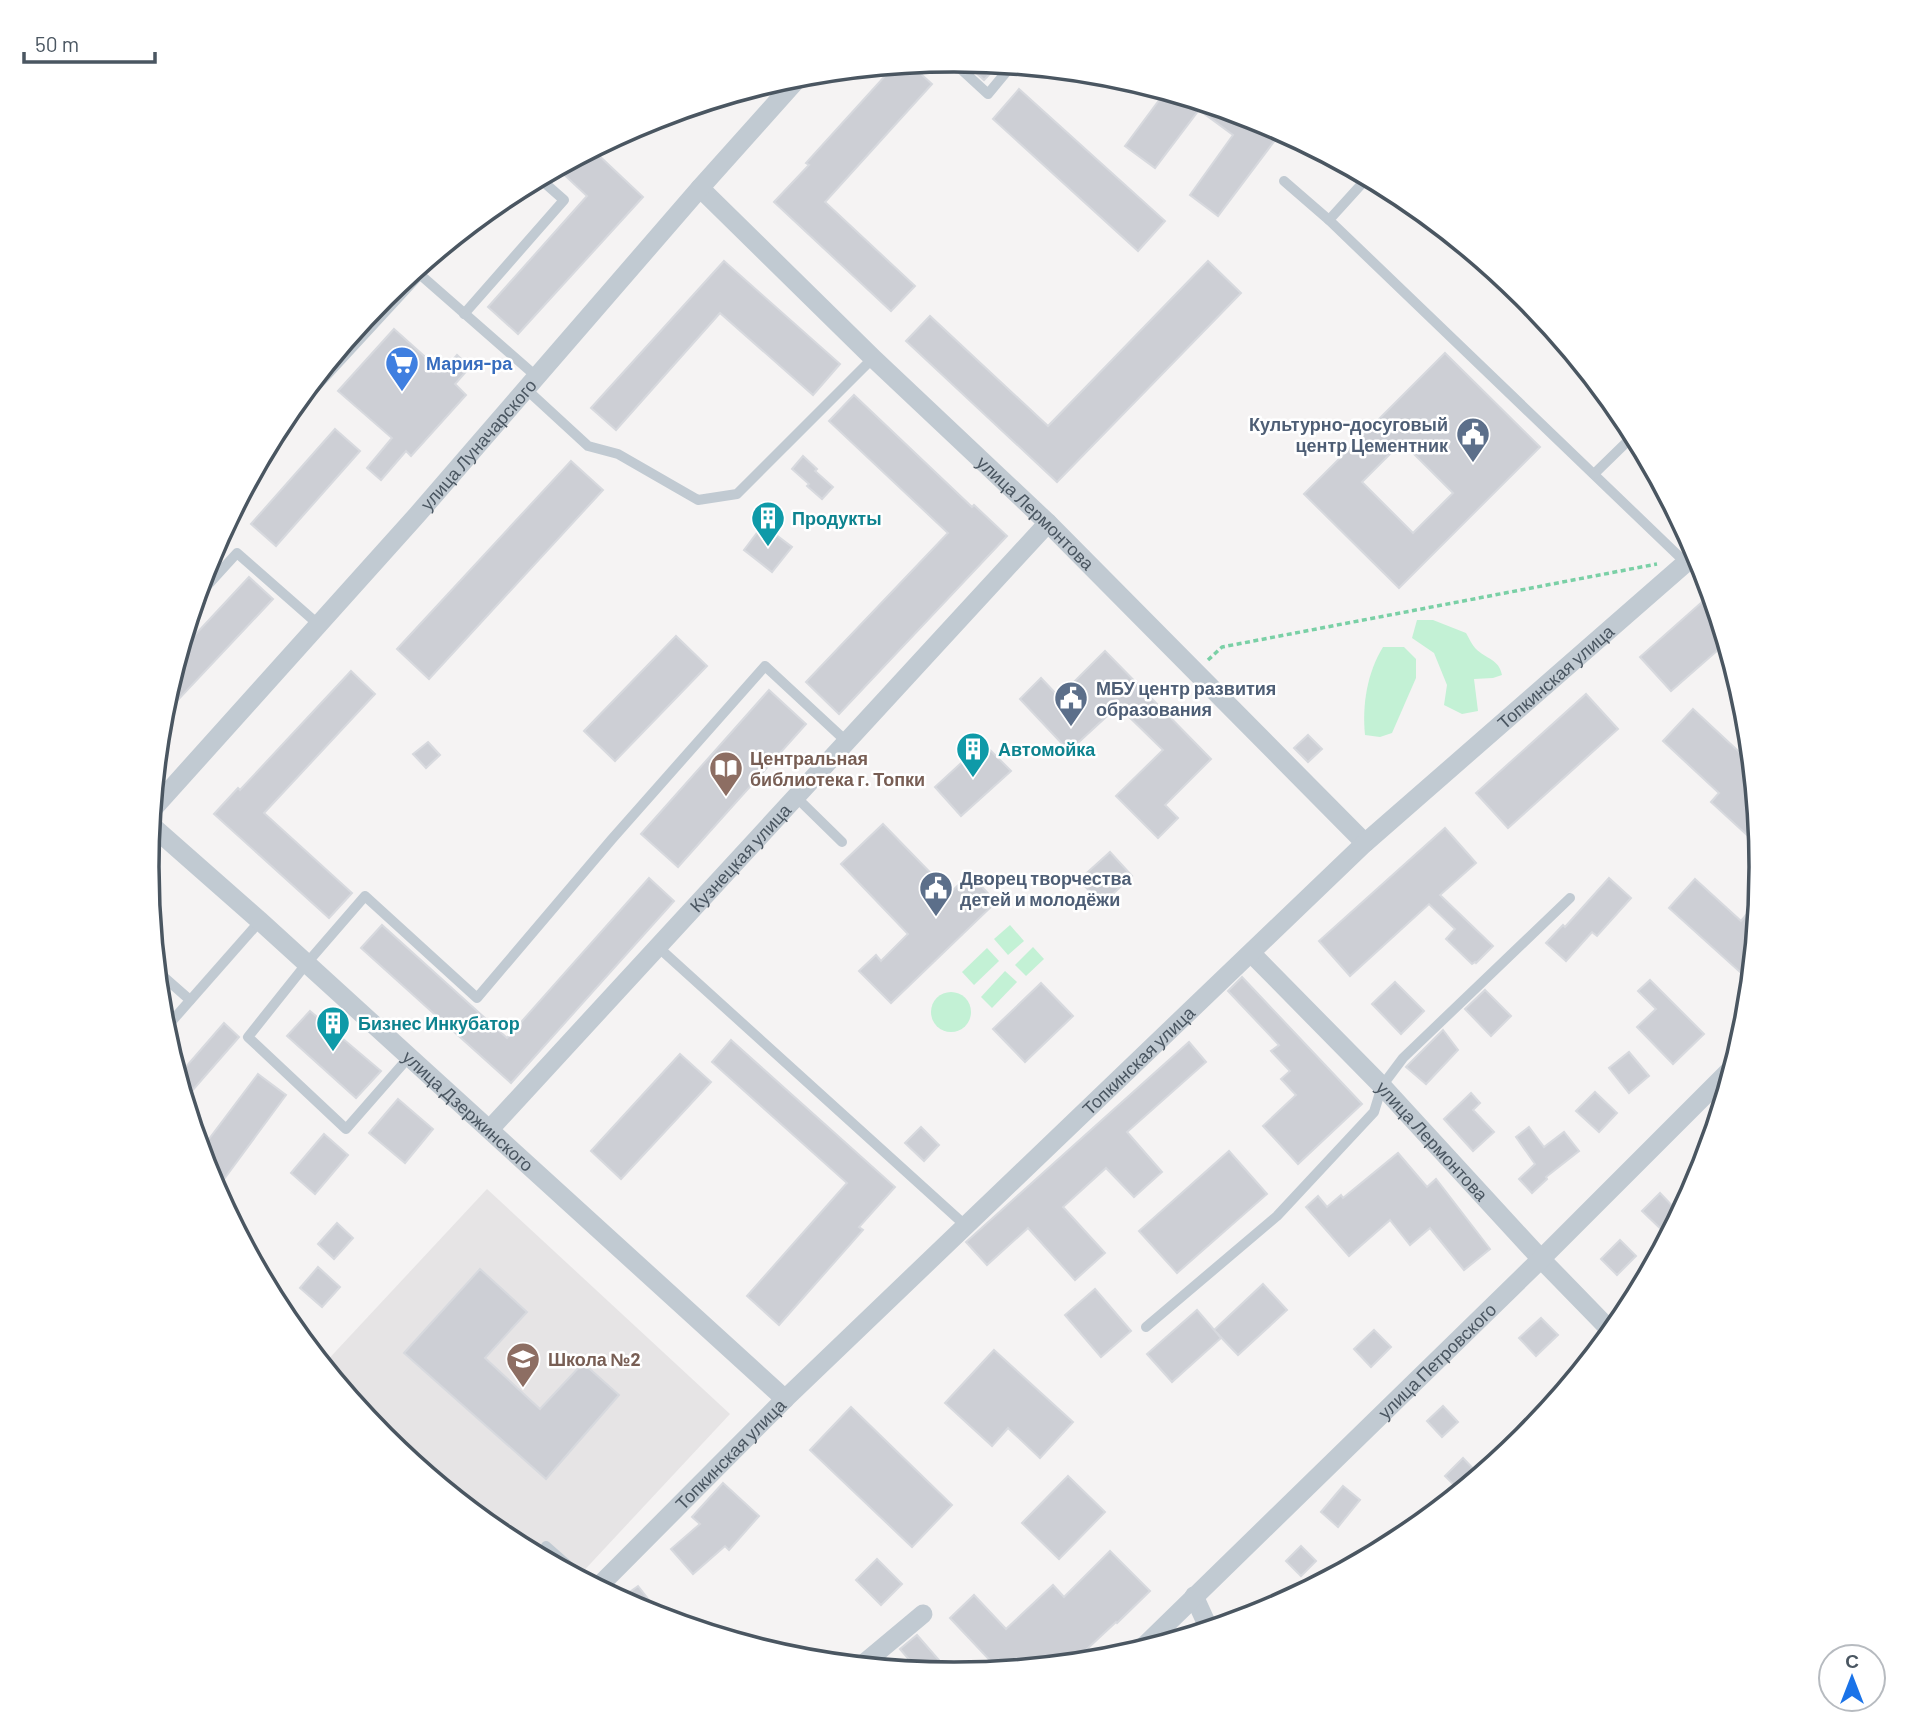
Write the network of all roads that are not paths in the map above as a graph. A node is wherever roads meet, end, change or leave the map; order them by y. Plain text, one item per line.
1 (964, 72) edge
2 (1005, 73) edge
3 (788, 90) edge
4 (1284, 181) dead end
5 (547, 184) edge
6 (1362, 184) edge
7 (700, 188) junction
8 (1329, 220) junction
9 (422, 277) edge
10 (464, 314) junction
11 (873, 358) junction
12 (532, 383) junction
13 (1626, 443) edge
14 (1594, 474) junction
15 (1048, 523) junction
16 (1685, 554) edge
17 (1686, 557) edge
18 (213, 580) edge
19 (319, 625) junction
20 (847, 742) junction
21 (796, 797) junction
22 (162, 799) edge
23 (160, 833) edge
24 (842, 842) dead end
25 (1365, 843) junction
26 (1570, 898) dead end
27 (260, 921) junction
28 (658, 947) junction
29 (1251, 953) junction
30 (307, 963) junction
31 (167, 980) edge
32 (190, 1000) junction
33 (174, 1019) edge
34 (410, 1056) junction
35 (1720, 1080) edge
36 (1382, 1086) junction
37 (490, 1129) junction
38 (966, 1226) junction
39 (1541, 1259) junction
40 (1604, 1324) edge
41 (1146, 1327) dead end
42 (785, 1399) junction
43 (546, 1546) dead end
44 (559, 1558) edge
45 (604, 1581) edge
46 (1194, 1596) junction
47 (923, 1614) dead end
48 (1206, 1621) edge
49 (1153, 1637) edge
50 (871, 1657) edge

1 - 2 lane
3 - 7 street, улица Луначарского
4 - 8 lane
5 - 10 lane
6 - 8 lane
7 - 11 street, улица Лермонтова
7 - 12 street, улица Луначарского
8 - 14 lane
9 - 10 lane
10 - 12 lane
11 - 12 lane
11 - 15 street, улица Лермонтова
12 - 19 street, улица Луначарского
13 - 14 lane
14 - 16 lane
15 - 20 street, Кузнецкая улица
15 - 25 street, улица Лермонтова
17 - 25 street, Топкинская улица
18 - 19 lane
19 - 22 street, улица Луначарского
20 - 21 street, Кузнецкая улица
20 - 30 lane
21 - 24 lane
21 - 28 street, Кузнецкая улица
23 - 27 street, улица Дзержинского
25 - 29 street, Топкинская улица
26 - 36 lane
27 - 30 street, улица Дзержинского
27 - 32 lane
28 - 37 street, Кузнецкая улица
28 - 38 lane
29 - 36 street, улица Лермонтова
29 - 38 street, Топкинская улица
30 - 34 street, улица Дзержинского
30 - 34 lane
31 - 32 lane
32 - 33 lane
34 - 37 street, улица Дзержинского
35 - 39 street, улица Петровского
36 - 39 street, улица Лермонтова
36 - 41 lane
37 - 42 street, улица Дзержинского
38 - 42 street, Топкинская улица
39 - 40 street, улица Лермонтова
39 - 46 street, улица Петровского
42 - 45 street, Топкинская улица
43 - 44 lane
46 - 48 street
46 - 49 street, улица Петровского
47 - 50 street

